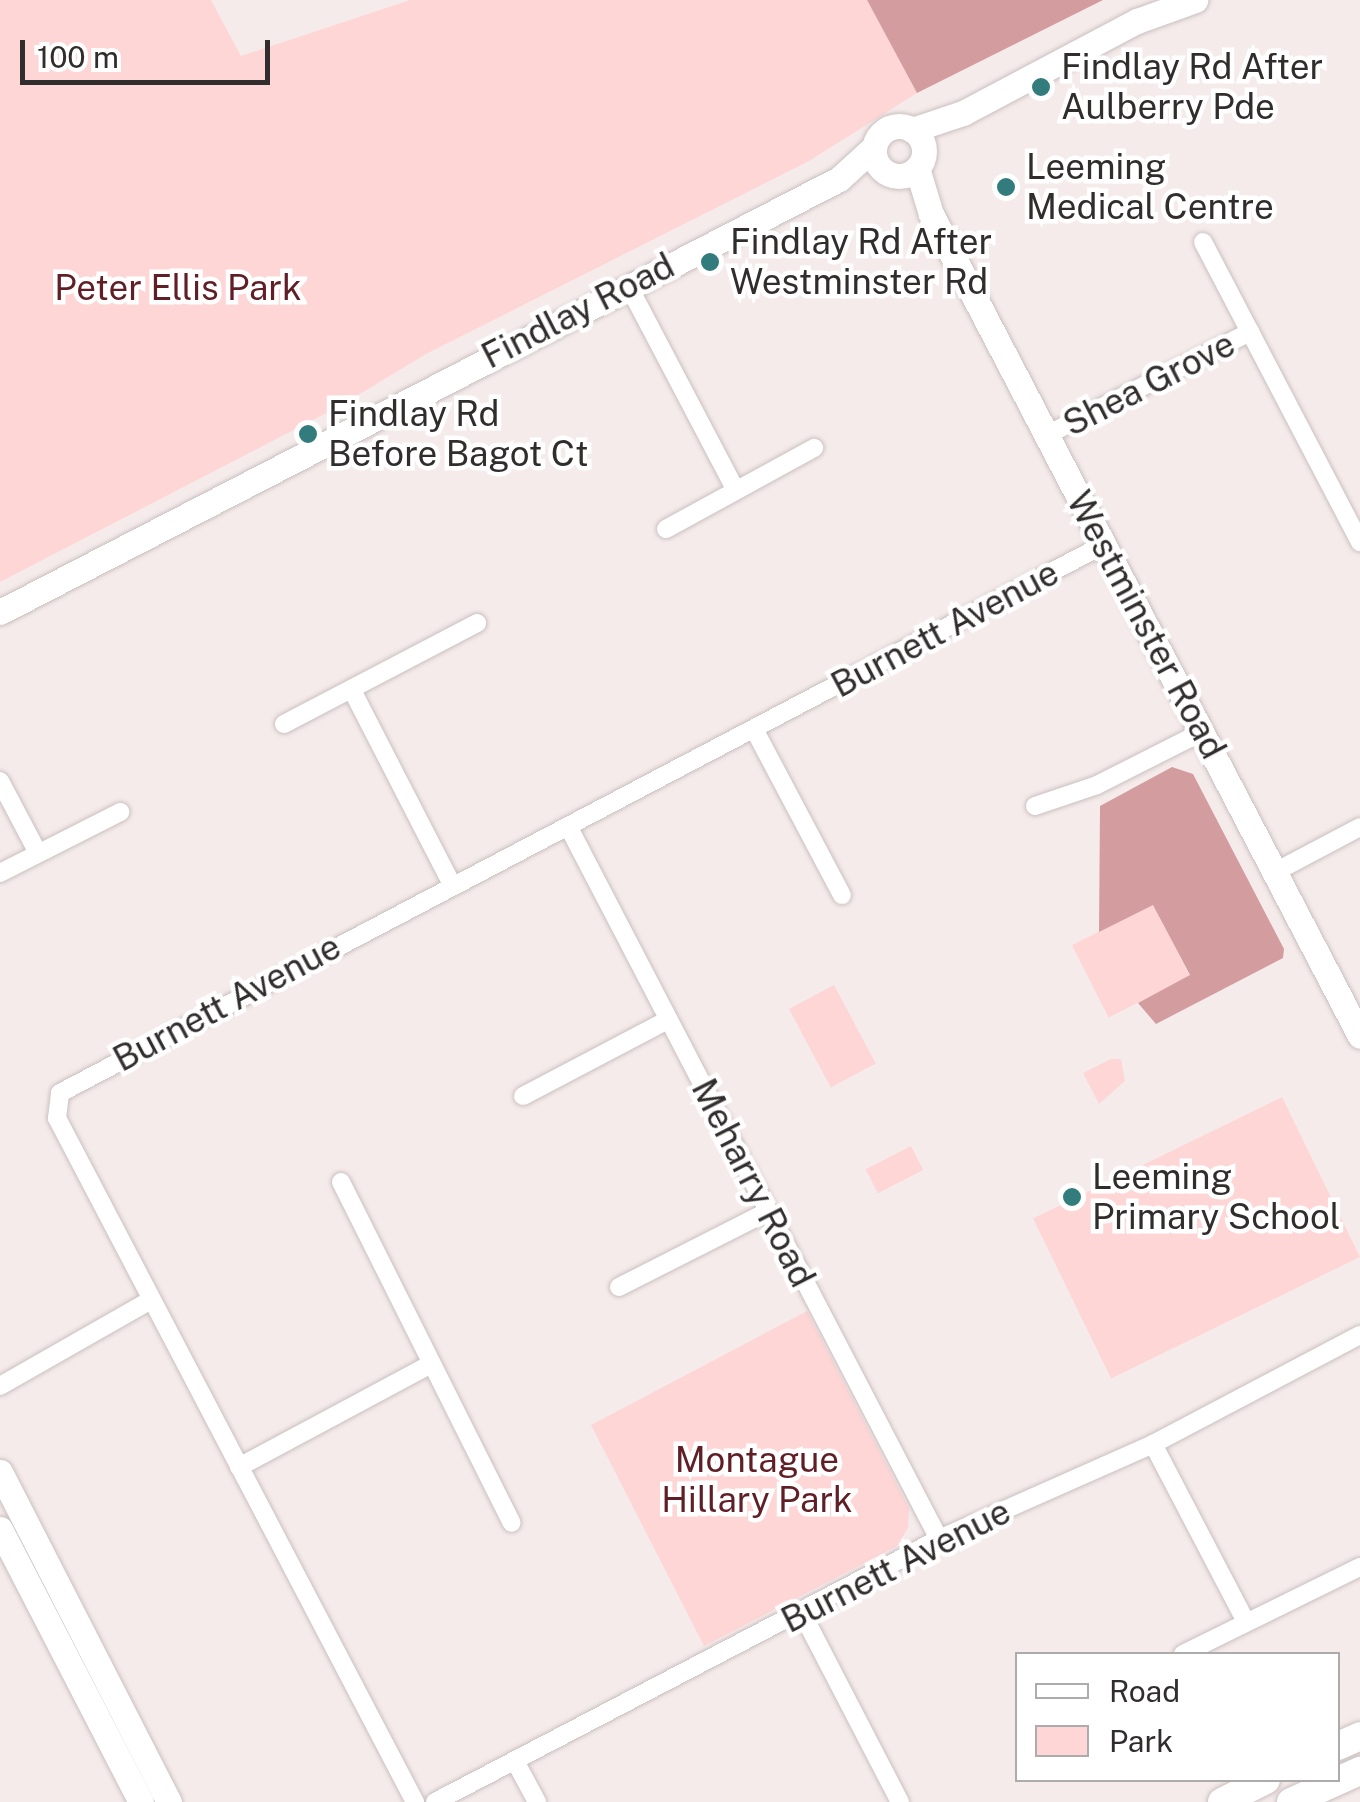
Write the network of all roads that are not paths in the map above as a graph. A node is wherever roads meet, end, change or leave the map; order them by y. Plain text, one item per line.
1 (1156, 0) edge
2 (1195, 0) edge
3 (1136, 21) junction
4 (963, 113) junction
5 (912, 130) junction
6 (874, 147) junction
7 (906, 168) junction
8 (838, 179) junction
9 (1203, 242) dead end
10 (628, 285) junction
11 (1250, 332) junction
12 (1047, 435) junction
13 (814, 448) dead end
14 (735, 488) junction
15 (666, 529) dead end
16 (1360, 542) edge
17 (1103, 545) junction
18 (0, 612) edge
19 (477, 623) dead end
20 (353, 692) junction
21 (284, 724) dead end
22 (754, 729) junction
23 (1202, 732) junction
24 (0, 781) edge
25 (1034, 806) dead end
26 (120, 812) dead end
27 (568, 826) junction
28 (1360, 827) edge
29 (38, 853) junction
30 (1275, 872) junction
31 (0, 873) edge
32 (452, 884) junction
33 (842, 895) dead end
34 (668, 1020) junction
35 (1360, 1036) edge
36 (523, 1096) dead end
37 (341, 1182) dead end
38 (767, 1212) junction
39 (619, 1287) dead end
40 (151, 1300) junction
41 (1360, 1335) edge
42 (42, 1357) junction
43 (431, 1364) junction
44 (0, 1370) edge
45 (0, 1386) edge
46 (1153, 1444) junction
47 (240, 1467) junction
48 (0, 1472) edge
49 (512, 1523) dead end
50 (0, 1529) edge
51 (940, 1538) junction
52 (1360, 1568) edge
53 (802, 1613) junction
54 (1246, 1622) junction
55 (1187, 1652) edge
56 (516, 1760) junction
57 (1262, 1782) edge
58 (1336, 1782) edge
59 (159, 1800) edge
60 (415, 1802) edge
61 (435, 1802) edge
62 (537, 1802) edge
63 (900, 1802) edge
64 (1222, 1802) edge
65 (1291, 1802) edge

1 - 3 main road
2 - 3 main road
3 - 4 main road
4 - 5 main road
4 - 7 main road
5 - 6 main road, Findlay Road
5 - 7 main road
6 - 7 main road
6 - 8 main road, Findlay Road
7 - 8 main road, Findlay Road
7 - 12 main road, Westminster Road
8 - 10 main road, Findlay Road
9 - 11 street, Shea Grove
10 - 14 street
10 - 18 main road, Findlay Road
11 - 12 street, Shea Grove
11 - 16 street, Shea Grove
12 - 17 main road, Westminster Road
13 - 14 street
14 - 15 street
17 - 22 street, Burnett Avenue
17 - 23 main road, Westminster Road
19 - 20 street
20 - 21 street
20 - 32 street
22 - 27 street, Burnett Avenue
22 - 33 street
23 - 25 street
23 - 30 main road, Westminster Road
24 - 29 street
26 - 29 street
27 - 32 street, Burnett Avenue
27 - 34 street, Meharry Road
28 - 30 street
29 - 31 street
30 - 35 main road, Westminster Road
32 - 40 street, Burnett Avenue
34 - 36 street
34 - 38 street, Meharry Road
37 - 43 street
38 - 39 street
38 - 51 street, Meharry Road
40 - 42 street
40 - 47 street, Burnett Avenue
41 - 46 street, Burnett Avenue
42 - 44 street
42 - 45 street
43 - 47 street
43 - 49 street
46 - 51 street, Burnett Avenue
46 - 54 street
47 - 60 street, Burnett Avenue
48 - 59 main road
50 - 59 main road
51 - 53 street, Burnett Avenue
52 - 54 street
53 - 56 street, Burnett Avenue
53 - 63 street
54 - 55 street
56 - 61 street, Burnett Avenue
56 - 62 street
57 - 64 main road
58 - 65 main road

